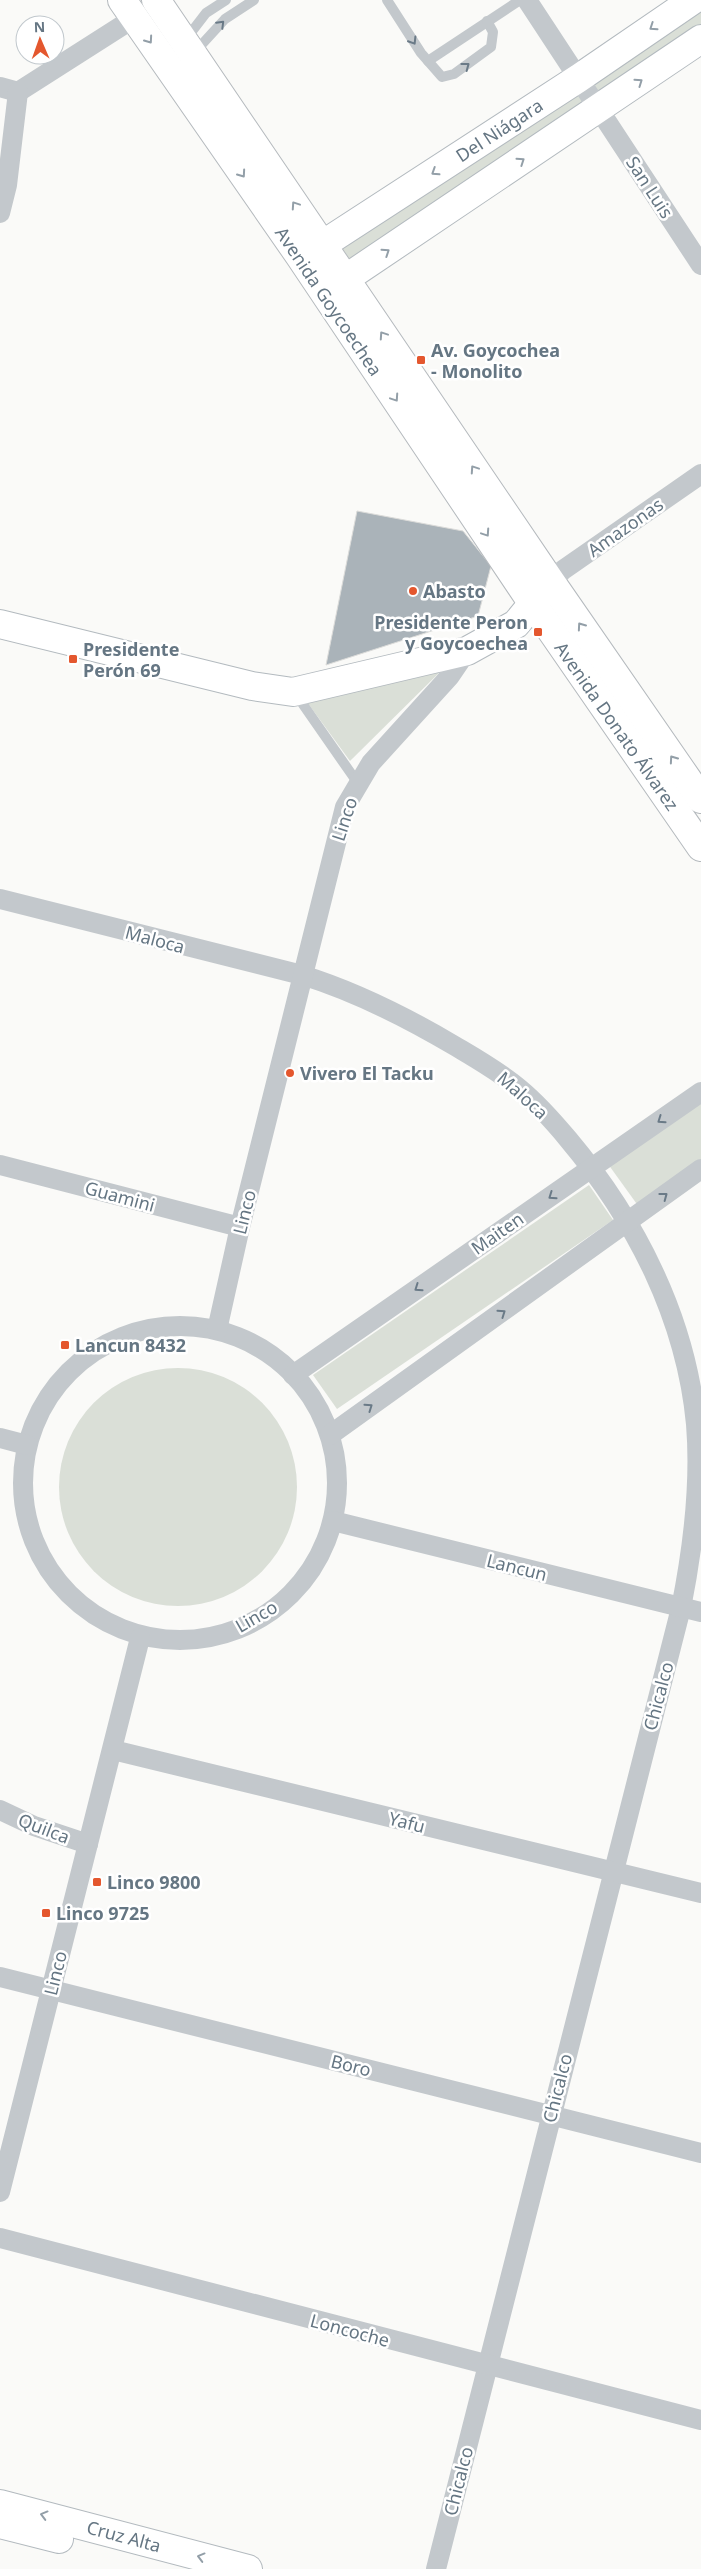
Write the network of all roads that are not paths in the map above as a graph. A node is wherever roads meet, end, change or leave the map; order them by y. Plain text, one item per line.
1 (156, 0) edge
2 (226, 0) edge
3 (254, 0) edge
4 (387, 0) edge
5 (520, 0) edge
6 (527, 0) edge
7 (694, 0) edge
8 (128, 9) edge
9 (487, 21) junction
10 (701, 39) edge
11 (188, 48) junction
12 (428, 61) junction
13 (578, 78) junction
14 (9, 90) edge
15 (599, 110) junction
16 (0, 213) edge
17 (701, 265) edge
18 (324, 269) junction
19 (701, 474) edge
20 (551, 582) junction
21 (533, 604) junction
22 (0, 624) edge
23 (467, 651) junction
24 (294, 692) junction
25 (357, 782) junction
26 (701, 799) edge
27 (701, 847) edge
28 (0, 899) edge
29 (302, 975) junction
30 (701, 1092) edge
31 (0, 1165) edge
32 (592, 1168) junction
33 (701, 1169) edge
34 (628, 1223) junction
35 (240, 1228) junction
36 (218, 1330) junction
37 (293, 1374) junction
38 (330, 1435) junction
39 (0, 1438) edge
40 (26, 1445) junction
41 (332, 1521) junction
42 (681, 1608) junction
43 (701, 1612) edge
44 (140, 1638) junction
45 (112, 1750) junction
46 (0, 1810) edge
47 (88, 1844) junction
48 (612, 1871) junction
49 (701, 1893) edge
50 (0, 1977) edge
51 (51, 1990) junction
52 (550, 2115) junction
53 (701, 2153) edge
54 (0, 2192) edge
55 (0, 2238) edge
56 (487, 2366) junction
57 (701, 2420) edge
58 (0, 2504) edge
59 (0, 2524) edge
60 (179, 2569) edge
61 (248, 2569) edge
62 (436, 2569) edge

1 - 11 main road, Avenida Goycoechea
2 - 11 lane
11 -> 3 lane
4 -> 12 lane
5 - 9 lane
6 - 13 street
7 -> 13 main road, Del Niágara
8 - 14 street
8 -> 18 main road, Avenida Goycoechea
9 - 12 lane
12 -> 9 lane
15 -> 10 main road
18 -> 11 main road, Avenida Goycoechea
13 - 15 street, San Luis
13 -> 18 main road, Del Niágara
14 - 16 street
15 - 17 street, San Luis
18 -> 15 main road
20 -> 18 main road, Avenida Goycoechea
18 -> 21 main road, Avenida Goycoechea
19 - 20 street, Amazonas
20 - 21 main road
26 -> 20 main road, Avenida Donato Álvarez
21 - 23 main road
21 - 27 main road, Avenida Donato Álvarez
22 - 24 main road
23 - 24 main road
23 - 25 street, Linco
24 - 25 lane
25 - 29 street, Linco
28 - 29 street, Maloca
29 - 32 street, Maloca
29 - 35 street, Linco
30 -> 32 street, Maiten
31 - 35 street, Guamini
32 - 34 street, Maloca
32 -> 37 street, Maiten
34 -> 33 street
38 -> 34 street
34 - 42 street, Maloca
35 - 36 street, Linco
36 - 37 street, Linco
36 - 40 street, Linco
37 - 38 street, Linco
38 - 41 street, Linco
39 - 40 street
40 - 44 street, Linco
41 - 42 street, Lancun
41 - 44 street, Linco
42 - 43 street, Lancun
42 - 48 street, Chicalco
44 - 45 street, Linco
45 - 47 street, Linco
45 - 48 street, Yafu
46 - 47 street, Quilca
47 - 51 street, Linco
48 - 49 street, Yafu
48 - 52 street, Chicalco
50 - 51 street, Boro
51 - 52 street, Boro
51 - 54 street, Linco
52 - 53 street, Boro
52 - 56 street, Chicalco
55 - 56 street, Loncoche
56 - 57 street, Loncoche
56 - 62 street, Chicalco
61 -> 58 main road, Cruz Alta
59 - 60 main road, Cruz Alta

